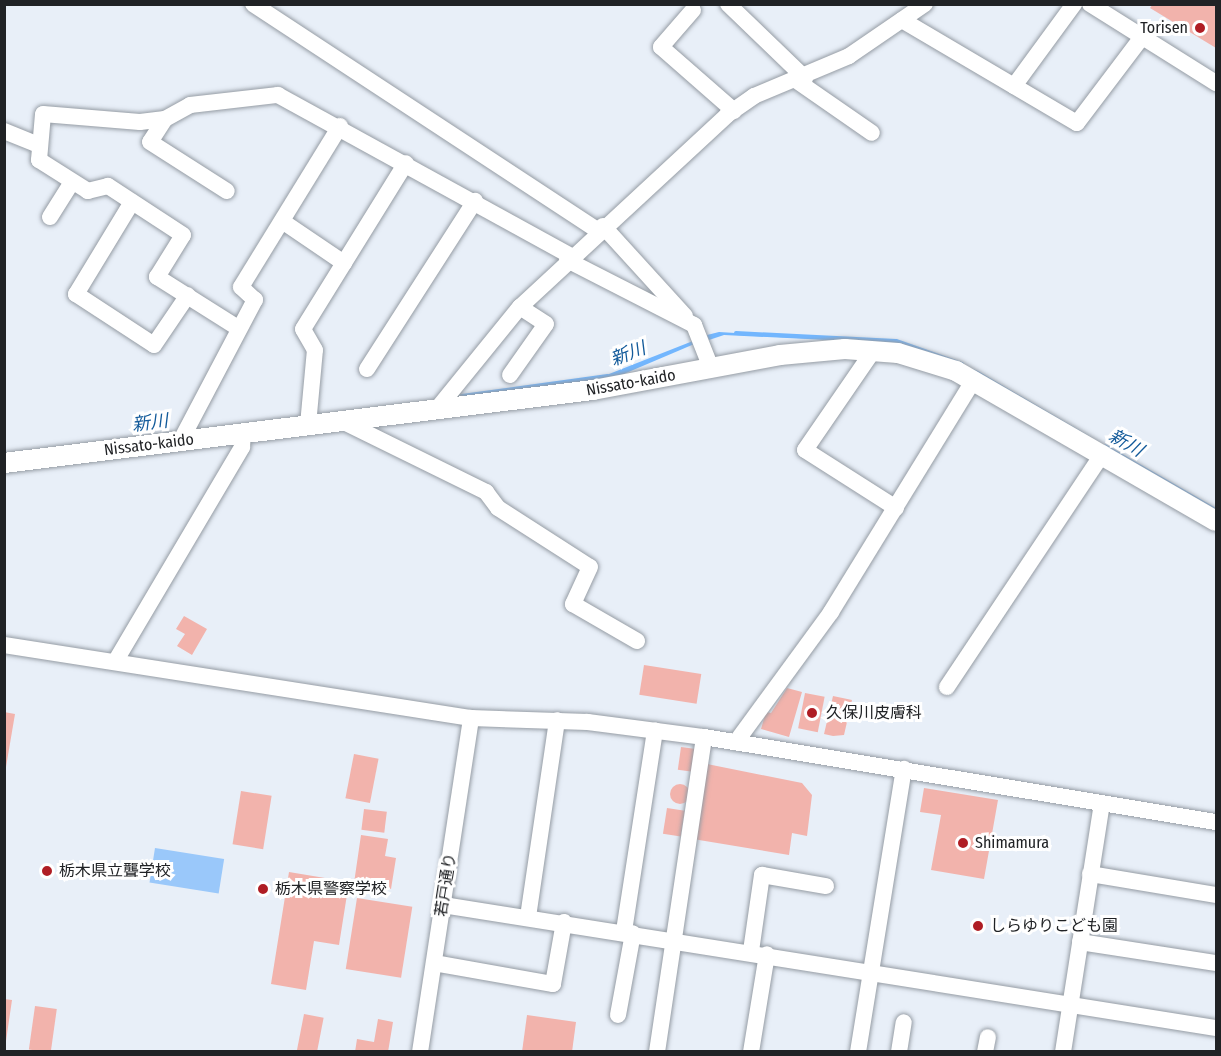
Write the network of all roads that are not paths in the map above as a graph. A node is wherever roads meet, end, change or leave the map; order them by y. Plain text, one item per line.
1 (253, 4) edge
2 (728, 4) edge
3 (925, 4) edge
4 (1074, 4) edge
5 (1089, 4) edge
6 (693, 10) dead end
7 (902, 20) junction
8 (1142, 37) junction
9 (801, 79) junction
10 (1216, 83) edge
11 (1014, 86) junction
12 (734, 111) junction
13 (165, 119) junction
14 (340, 126) junction
15 (4, 131) edge
16 (872, 133) dead end
17 (37, 144) junction
18 (406, 163) junction
19 (72, 182) junction
20 (227, 191) dead end
21 (475, 201) junction
22 (132, 202) junction
23 (50, 217) dead end
24 (282, 221) junction
25 (600, 229) junction
26 (569, 258) junction
27 (344, 263) junction
28 (188, 296) junction
29 (520, 307) junction
30 (238, 328) junction
31 (700, 335) junction
32 (873, 351) junction
33 (711, 368) junction
34 (367, 369) dead end
35 (510, 375) dead end
36 (974, 380) junction
37 (442, 402) junction
38 (308, 420) junction
39 (342, 421) junction
40 (243, 434) junction
41 (182, 435) junction
42 (1103, 453) junction
43 (4, 463) edge
44 (896, 508) junction
45 (1216, 521) edge
46 (637, 641) dead end
47 (4, 645) edge
48 (115, 662) junction
49 (946, 687) dead end
50 (471, 718) junction
51 (557, 720) junction
52 (655, 730) junction
53 (704, 737) junction
54 (736, 742) junction
55 (904, 770) junction
56 (1102, 804) junction
57 (1216, 822) edge
58 (1090, 874) junction
59 (826, 886) dead end
60 (1216, 895) edge
61 (442, 905) junction
62 (528, 916) junction
63 (564, 922) junction
64 (628, 932) junction
65 (674, 939) junction
66 (1080, 942) junction
67 (759, 953) junction
68 (434, 963) junction
69 (1216, 963) edge
70 (871, 972) junction
71 (1070, 1005) junction
72 (618, 1014) dead end
73 (904, 1022) dead end
74 (1216, 1028) edge
75 (420, 1052) edge
76 (657, 1052) edge
77 (752, 1052) edge
78 (858, 1052) edge
79 (899, 1052) edge
80 (1063, 1052) edge

1 - 25 street
2 - 9 street
3 - 7 street
4 - 11 street
5 - 8 street
6 - 12 street
7 - 9 street
7 - 11 street
8 - 10 street
8 - 11 street
9 - 12 street
9 - 16 street
12 - 25 street
13 - 14 street
13 - 17 street
13 - 20 street
14 - 18 street
14 - 24 street
15 - 17 street
17 - 19 street
18 - 21 street
18 - 27 street
19 - 22 street
19 - 23 street
21 - 26 street
21 - 34 street
22 - 28 street
22 - 28 street
24 - 27 street
24 - 30 street
25 - 26 street
25 - 31 street
26 - 29 street
26 - 31 street
27 - 38 street
28 - 30 street
29 - 35 street
29 - 37 street
30 - 41 street
31 - 33 street
32 - 33 main road, Nissato-kaido
32 - 36 main road, Nissato-kaido
32 - 44 street
33 - 37 main road, Nissato-kaido
36 - 42 main road, Nissato-kaido
36 - 44 street
37 - 39 main road, Nissato-kaido
38 - 39 main road, Nissato-kaido
38 - 40 main road, Nissato-kaido
39 - 46 street
40 - 41 main road, Nissato-kaido
40 - 48 street
41 - 43 main road, Nissato-kaido
42 - 45 main road, Nissato-kaido
42 - 49 street
44 - 54 street
47 - 48 street
48 - 50 street
50 - 51 street
50 - 61 street, 若戸通り
51 - 52 street
51 - 62 street
52 - 53 street
52 - 64 street
53 - 54 street
53 - 65 street
54 - 55 street
55 - 56 street
55 - 70 street
56 - 57 street
56 - 58 street
58 - 60 street
58 - 66 street
59 - 67 street
61 - 62 street
61 - 68 street, 若戸通り
62 - 63 street
63 - 64 street
63 - 68 street
64 - 65 street
64 - 72 street
65 - 67 street
65 - 76 street
66 - 69 street
66 - 71 street
67 - 70 street
67 - 77 street
68 - 75 street, 若戸通り
70 - 71 street
70 - 78 street
71 - 74 street
71 - 80 street
73 - 79 street

